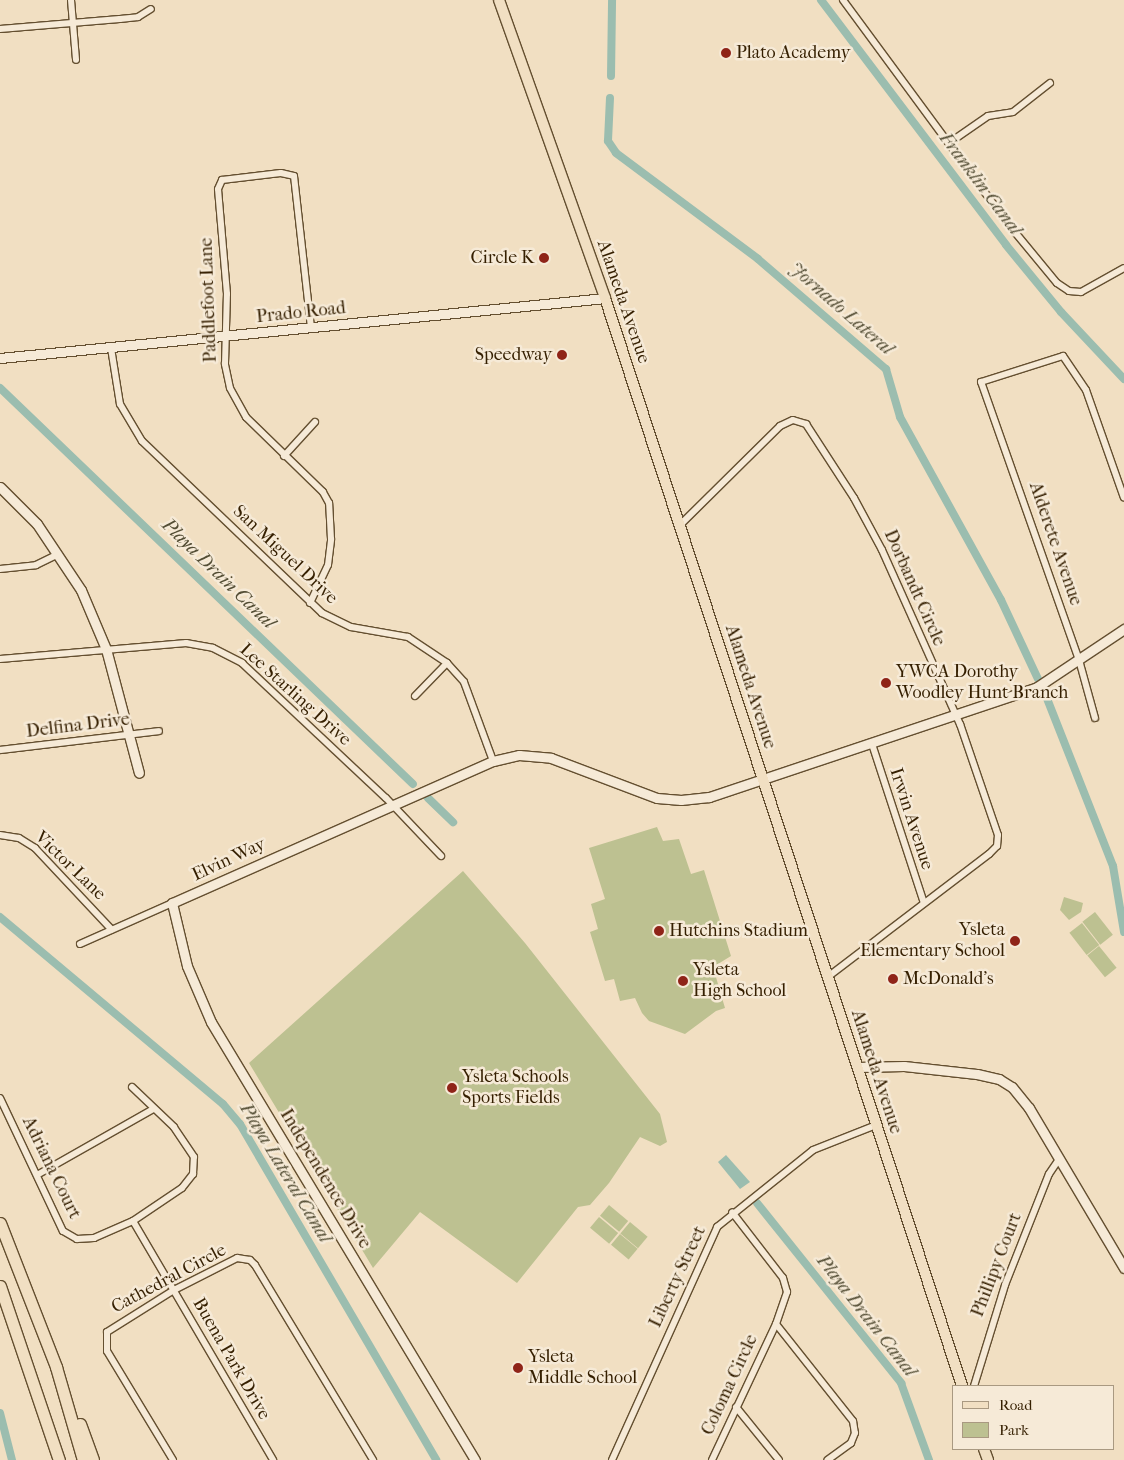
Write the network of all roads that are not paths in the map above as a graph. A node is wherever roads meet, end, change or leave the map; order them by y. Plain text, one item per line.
1 (71, 0) edge
2 (499, 0) edge
3 (843, 0) edge
4 (151, 10) dead end
5 (73, 22) junction
6 (0, 29) edge
7 (76, 60) dead end
8 (1050, 83) dead end
9 (949, 143) junction
10 (1124, 268) edge
11 (605, 298) junction
12 (311, 328) junction
13 (224, 337) junction
14 (112, 348) junction
15 (0, 358) edge
16 (315, 422) dead end
17 (284, 456) junction
18 (0, 487) edge
19 (1124, 498) edge
20 (680, 525) junction
21 (59, 554) junction
22 (0, 569) edge
23 (310, 603) junction
24 (1124, 629) edge
25 (106, 649) junction
26 (0, 659) edge
27 (1079, 660) junction
28 (448, 663) junction
29 (415, 696) dead end
30 (954, 716) junction
31 (1096, 718) dead end
32 (159, 730) dead end
33 (130, 736) junction
34 (872, 744) junction
35 (0, 750) edge
36 (493, 761) junction
37 (139, 773) dead end
38 (764, 780) junction
39 (391, 804) junction
40 (0, 835) edge
41 (440, 856) dead end
42 (172, 903) junction
43 (924, 903) junction
44 (112, 930) junction
45 (80, 944) dead end
46 (830, 976) junction
47 (857, 1067) junction
48 (132, 1087) dead end
49 (0, 1098) edge
50 (153, 1109) junction
51 (876, 1125) junction
52 (1059, 1159) junction
53 (37, 1175) junction
54 (732, 1212) junction
55 (133, 1221) junction
56 (0, 1223) edge
57 (1124, 1268) edge
58 (0, 1286) edge
59 (174, 1290) junction
60 (776, 1324) junction
61 (29, 1365) junction
62 (56, 1367) junction
63 (962, 1385) edge
64 (974, 1385) edge
65 (736, 1407) junction
66 (52, 1460) edge
67 (59, 1460) edge
68 (83, 1460) edge
69 (93, 1460) edge
70 (173, 1460) edge
71 (273, 1460) edge
72 (373, 1460) edge
73 (475, 1460) edge
74 (612, 1460) edge
75 (712, 1460) edge
76 (779, 1460) edge
77 (828, 1460) edge

1 - 5 street
2 - 11 main road, Alameda Avenue
3 - 9 street
4 - 5 street
5 - 6 street
5 - 7 street
8 - 9 street
9 - 10 street
11 - 12 street, Prado Road
11 - 20 main road, Alameda Avenue
12 - 13 street, Prado Road
12 - 13 street, Paddlefoot Lane
13 - 14 street, Prado Road
13 - 17 street, Paddlefoot Lane
14 - 15 street, Prado Road
14 - 23 street, San Miguel Drive
16 - 17 street
17 - 23 street, Paddlefoot Lane
18 - 21 street
19 - 27 street, Alderete Avenue
20 - 30 street, Dorbandt Circle
20 - 38 main road, Alameda Avenue
21 - 22 street
21 - 25 street
23 - 28 street, San Miguel Drive
24 - 27 street, Elvin Way
25 - 26 street, Lee Starling Drive
25 - 33 street
25 - 39 street, Lee Starling Drive
27 - 30 street, Elvin Way
27 - 31 street, Alderete Avenue
28 - 29 street
28 - 36 street, San Miguel Drive
30 - 34 street, Elvin Way
30 - 43 street, Dorbandt Circle
32 - 33 street, Delfina Drive
33 - 35 street, Delfina Drive
33 - 37 street
34 - 38 street, Elvin Way
34 - 43 street, Irwin Avenue
36 - 38 street, Elvin Way
36 - 39 street, Elvin Way
38 - 46 main road, Alameda Avenue
39 - 41 street, Lee Starling Drive
39 - 42 street, Elvin Way
40 - 44 street, Victor Lane
42 - 44 street, Elvin Way
42 - 73 street, Independence Drive
43 - 46 street, Dorbandt Circle
44 - 45 street, Elvin Way
46 - 47 main road, Alameda Avenue
47 - 51 main road, Alameda Avenue
47 - 52 street
48 - 50 street, Adriana Court
49 - 53 street, Adriana Court
50 - 53 street
50 - 55 street, Adriana Court
51 - 54 street, Liberty Street
51 - 63 main road, Alameda Avenue
52 - 57 street
52 - 64 street, Phillipy Court
53 - 55 street, Adriana Court
54 - 60 street, Coloma Circle
54 - 74 street, Liberty Street
55 - 59 street, Buena Park Drive
56 - 62 highway
58 - 61 highway
59 - 70 street, Cathedral Circle
59 - 71 street, Buena Park Drive
59 - 72 street, Cathedral Circle
60 - 65 street, Coloma Circle
60 - 77 street, Coloma Circle
61 - 66 highway
61 - 67 highway
62 - 68 highway
62 - 69 highway
65 - 75 street, Coloma Circle
65 - 76 street

